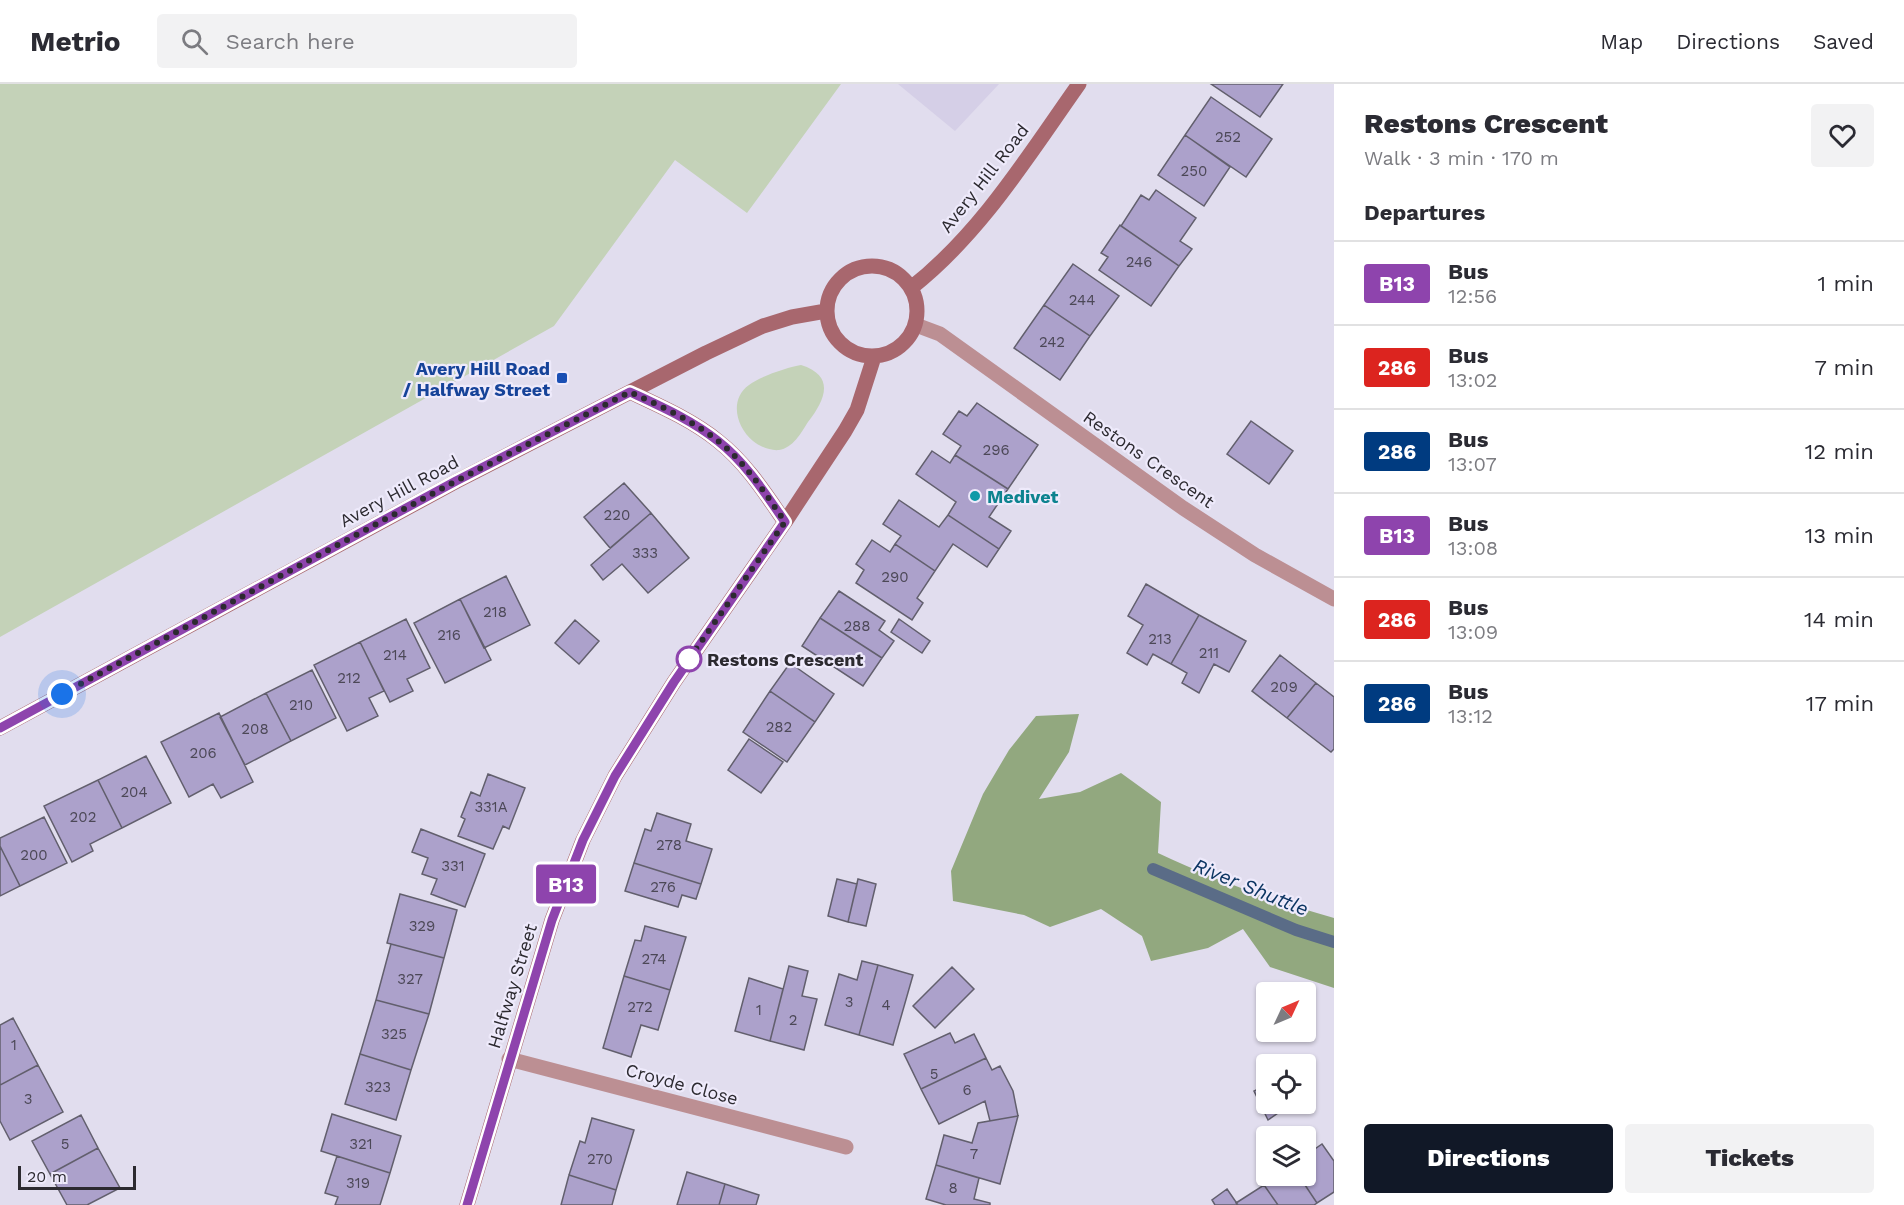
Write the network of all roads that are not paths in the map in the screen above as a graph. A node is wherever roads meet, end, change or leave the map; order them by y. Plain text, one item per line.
1 (1078, 84) edge
2 (911, 288) junction
3 (826, 311) junction
4 (916, 325) junction
5 (874, 357) junction
6 (630, 392) junction
7 (785, 522) junction
8 (1334, 599) edge
9 (0, 728) edge
10 (509, 1059) junction
11 (846, 1147) dead end
12 (467, 1205) edge

1 - 2 main road, Avery Hill Road
2 - 3 main road
2 - 4 main road
3 - 5 main road
3 - 6 main road, Avery Hill Road
4 - 5 main road
4 - 8 street, Restons Crescent
5 - 7 main road, Halfway Street
6 - 7 main road
6 - 9 main road, Avery Hill Road
7 - 10 main road, Halfway Street
10 - 11 street, Croyde Close
10 - 12 main road, Halfway Street

